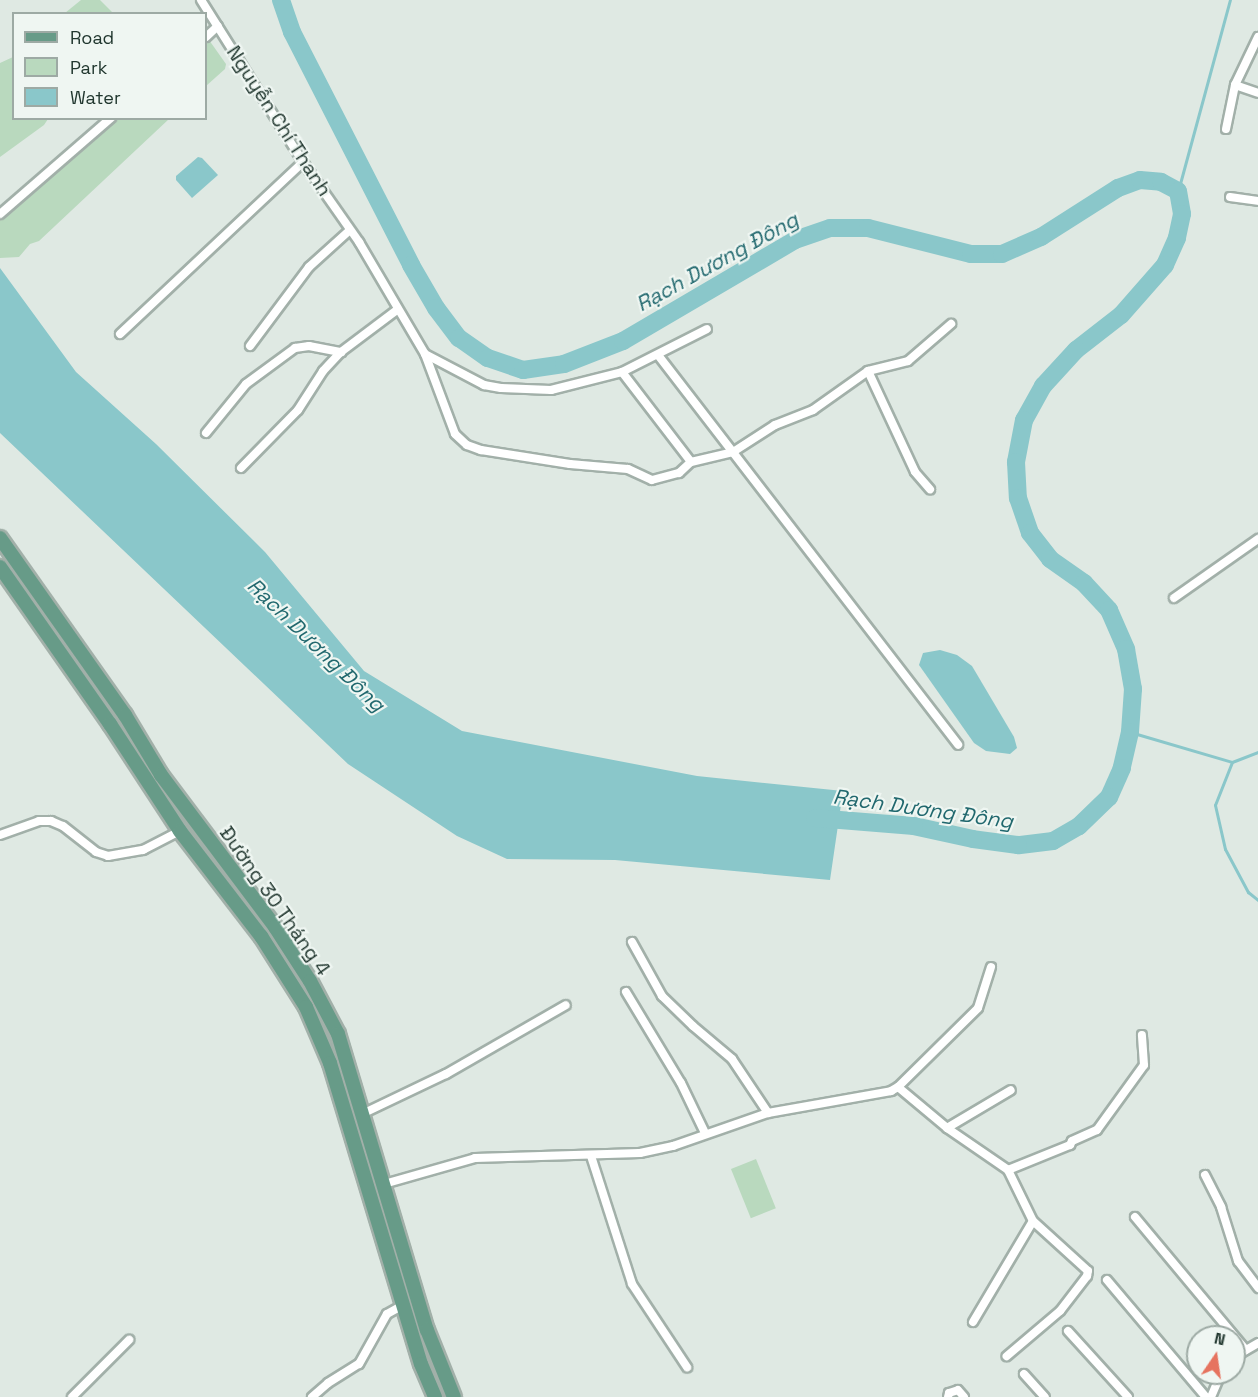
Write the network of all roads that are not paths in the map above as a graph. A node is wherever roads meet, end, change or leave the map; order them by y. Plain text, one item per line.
1 (201, 0) edge
2 (218, 26) junction
3 (207, 36) edge
4 (1258, 37) edge
5 (1235, 85) junction
6 (1258, 93) edge
7 (109, 120) edge
8 (1226, 129) dead end
9 (303, 162) junction
10 (1230, 197) dead end
11 (1258, 201) edge
12 (0, 214) edge
13 (350, 230) junction
14 (398, 310) junction
15 (951, 324) dead end
16 (706, 329) dead end
17 (120, 334) dead end
18 (250, 346) dead end
19 (341, 352) junction
20 (425, 354) junction
21 (658, 355) junction
22 (868, 371) junction
23 (622, 372) junction
24 (206, 433) dead end
25 (733, 452) junction
26 (691, 462) junction
27 (241, 468) dead end
28 (930, 489) dead end
29 (0, 538) edge
30 (1258, 539) edge
31 (0, 567) edge
32 (1174, 598) dead end
33 (125, 715) junction
34 (110, 724) junction
35 (958, 745) dead end
36 (180, 831) junction
37 (0, 835) edge
38 (275, 927) junction
39 (261, 936) junction
40 (633, 942) dead end
41 (991, 967) dead end
42 (626, 992) dead end
43 (566, 1005) dead end
44 (1142, 1035) dead end
45 (898, 1087) junction
46 (1011, 1090) dead end
47 (768, 1113) junction
48 (362, 1114) junction
49 (947, 1128) junction
50 (705, 1133) junction
51 (591, 1156) junction
52 (1008, 1170) junction
53 (1205, 1175) dead end
54 (384, 1184) junction
55 (369, 1189) junction
56 (1135, 1217) dead end
57 (1033, 1221) junction
58 (1107, 1280) dead end
59 (1258, 1288) edge
60 (404, 1305) junction
61 (973, 1322) dead end
62 (1225, 1325) edge
63 (1068, 1331) dead end
64 (129, 1340) dead end
65 (1258, 1344) edge
66 (1246, 1350) edge
67 (1007, 1356) dead end
68 (687, 1367) dead end
69 (1024, 1374) dead end
70 (72, 1397) edge
71 (312, 1397) edge
72 (435, 1397) edge
73 (454, 1397) edge
74 (948, 1397) edge
75 (964, 1397) edge
76 (1045, 1397) edge
77 (1128, 1397) edge
78 (1206, 1397) edge

1 - 2 street, Nguyễn Chí Thanh
2 - 3 street
2 - 9 street, Nguyễn Chí Thanh
4 - 5 street
5 - 6 street
5 - 8 street
7 - 12 street
9 - 13 street, Nguyễn Chí Thanh
9 - 17 street
10 - 11 street
13 - 14 street, Nguyễn Chí Thanh
13 - 18 street
14 - 19 street
14 - 20 street, Nguyễn Chí Thanh
15 - 22 street, Nguyễn Chí Thanh
16 - 21 street
19 - 24 street
19 - 27 street
20 - 23 street
20 - 26 street, Nguyễn Chí Thanh
21 - 23 street
21 - 25 street
22 - 25 street, Nguyễn Chí Thanh
22 - 28 street
23 - 26 street
25 - 26 street, Nguyễn Chí Thanh
25 - 35 street
29 - 33 main road, Đường 30 Tháng 4
30 - 32 street
31 - 34 main road, Đường 30 Tháng 4
33 - 34 main road
33 - 38 main road, Đường 30 Tháng 4
34 - 36 main road, Đường 30 Tháng 4
36 - 37 street
36 - 39 main road, Đường 30 Tháng 4
38 - 39 main road
38 - 48 main road, Đường 30 Tháng 4
39 - 55 main road, Đường 30 Tháng 4
40 - 47 street
41 - 45 street
42 - 50 street
43 - 48 street
44 - 52 street
45 - 47 street
45 - 49 street
46 - 49 street
47 - 50 street
48 - 54 main road, Đường 30 Tháng 4
49 - 52 street
50 - 51 street
51 - 54 street
51 - 68 street
52 - 57 street
53 - 59 street
54 - 55 main road
54 - 73 main road, Đường 30 Tháng 4
55 - 60 main road, Đường 30 Tháng 4
56 - 62 street
57 - 61 street
57 - 67 street
58 - 78 street
60 - 71 street
60 - 72 main road, Đường 30 Tháng 4
63 - 77 street
64 - 70 street
65 - 66 street
69 - 76 street
74 - 75 street

